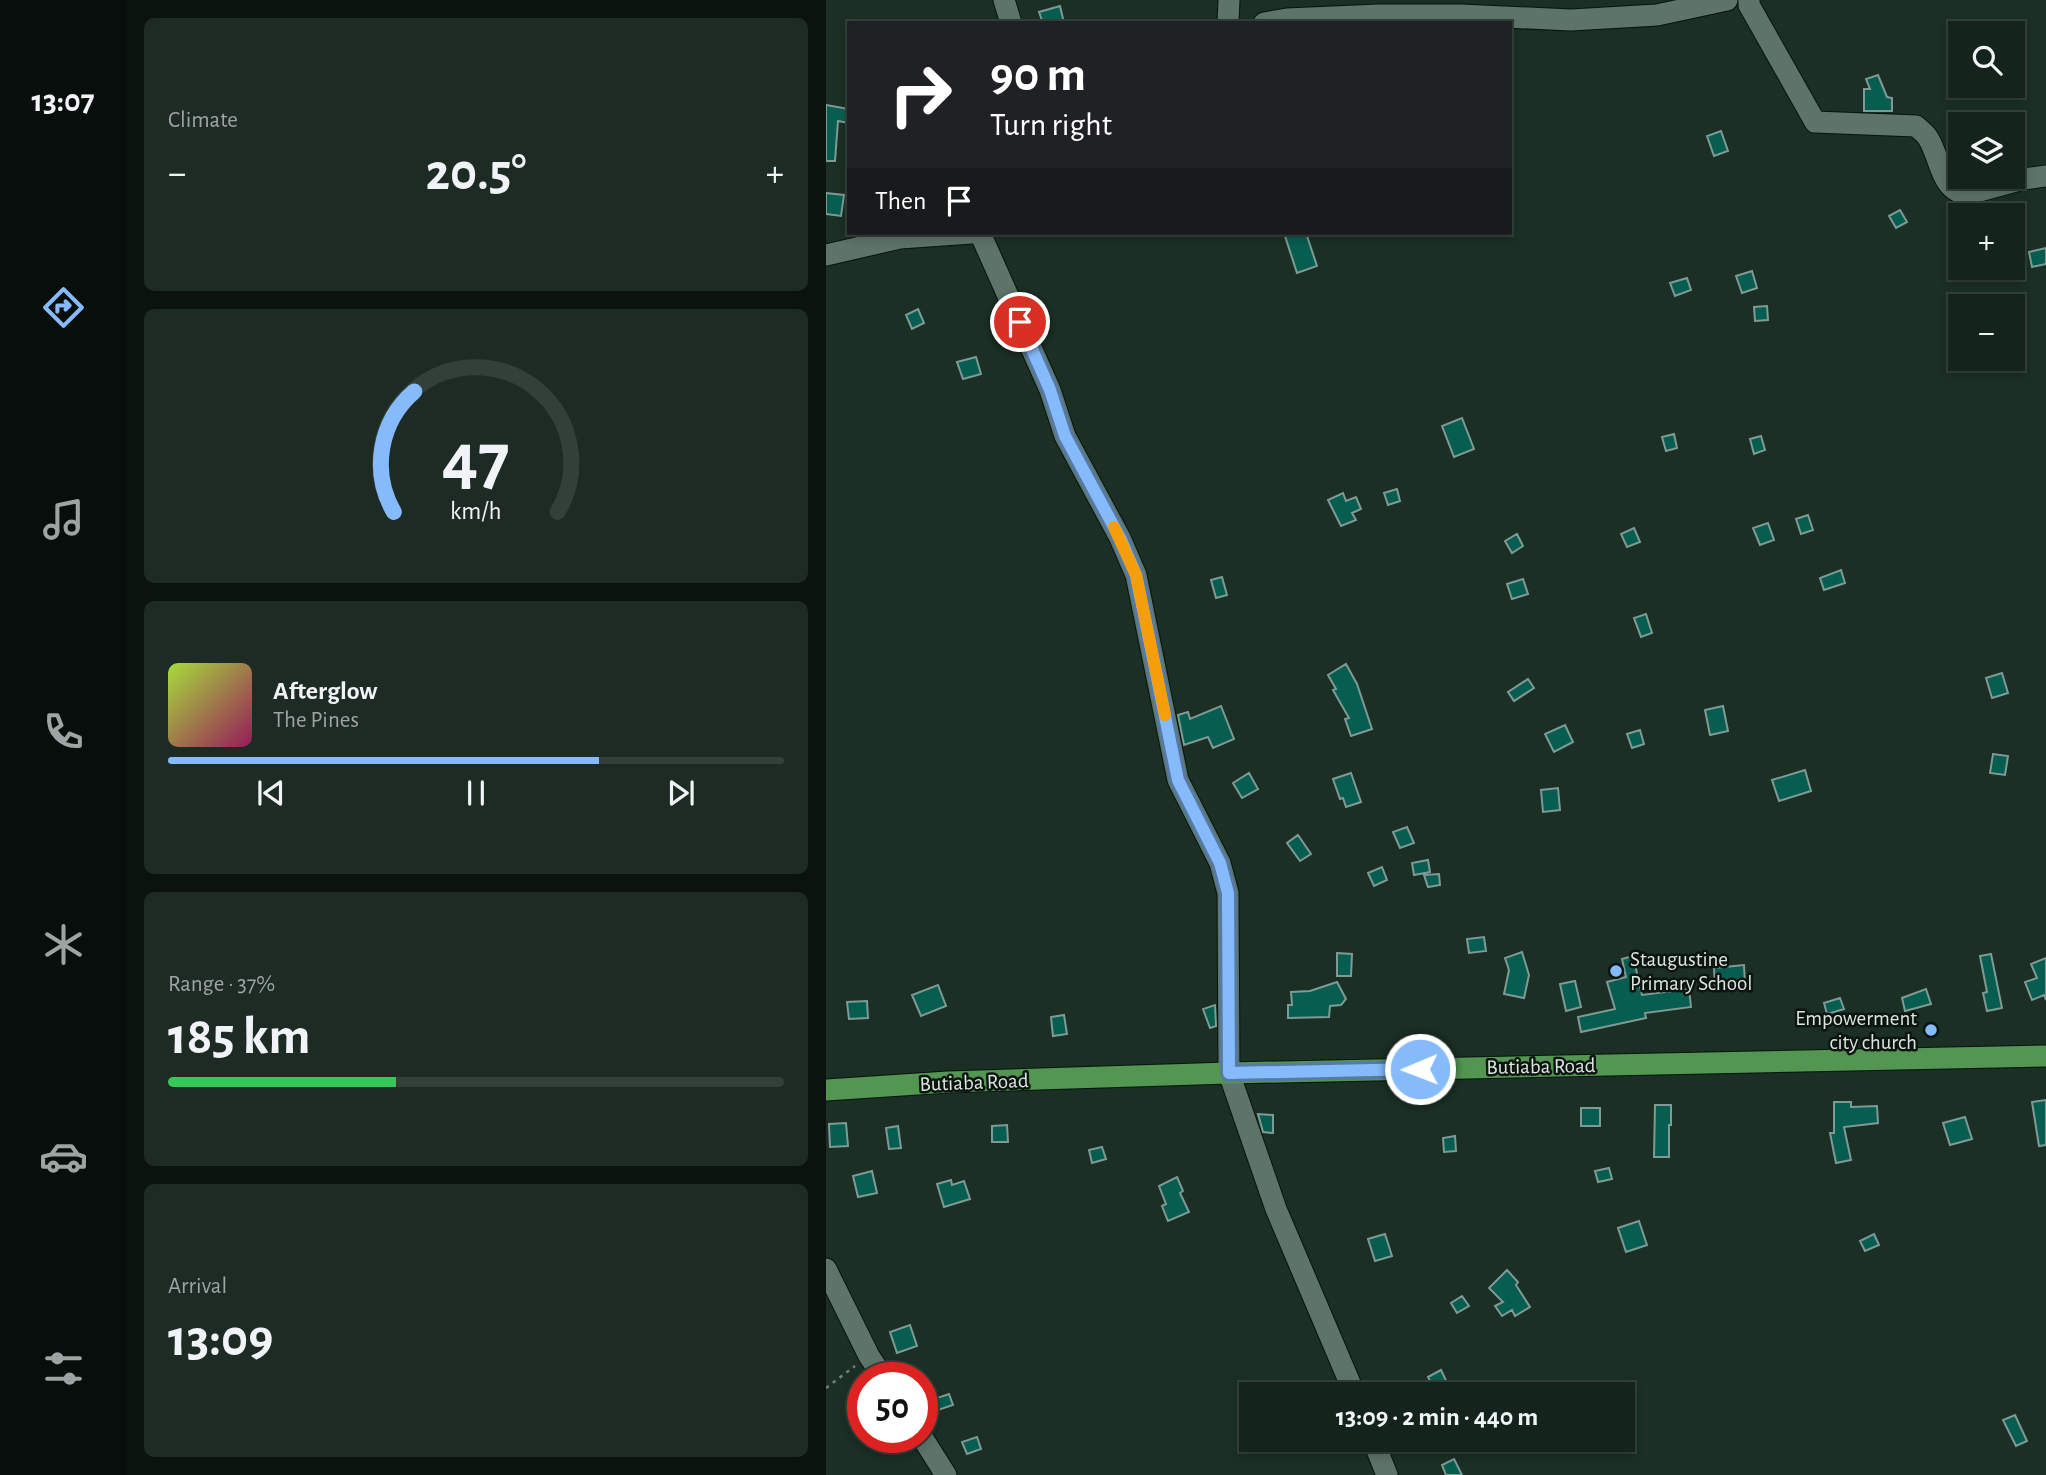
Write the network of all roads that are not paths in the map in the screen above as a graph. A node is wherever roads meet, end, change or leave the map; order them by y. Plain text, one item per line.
1 (1004, 0) edge
2 (1229, 0) edge
3 (1727, 0) edge
4 (1747, 1) edge
5 (1010, 21) edge
6 (1228, 21) edge
7 (1276, 21) edge
8 (2046, 176) edge
9 (943, 235) edge
10 (981, 235) edge
11 (826, 255) edge
12 (2046, 1056) edge
13 (1229, 1073) junction
14 (826, 1090) edge
15 (826, 1269) edge
16 (873, 1362) edge
17 (1349, 1382) edge
18 (1378, 1452) edge
19 (932, 1453) edge
20 (946, 1475) edge
21 (1387, 1475) edge

1 - 5 street
2 - 6 street
3 - 7 street
4 - 8 street
9 - 11 street
10 - 13 street
12 - 13 main road, Butiaba Road
13 - 14 main road, Butiaba Road
13 - 17 street
15 - 16 street
18 - 21 street
19 - 20 street

